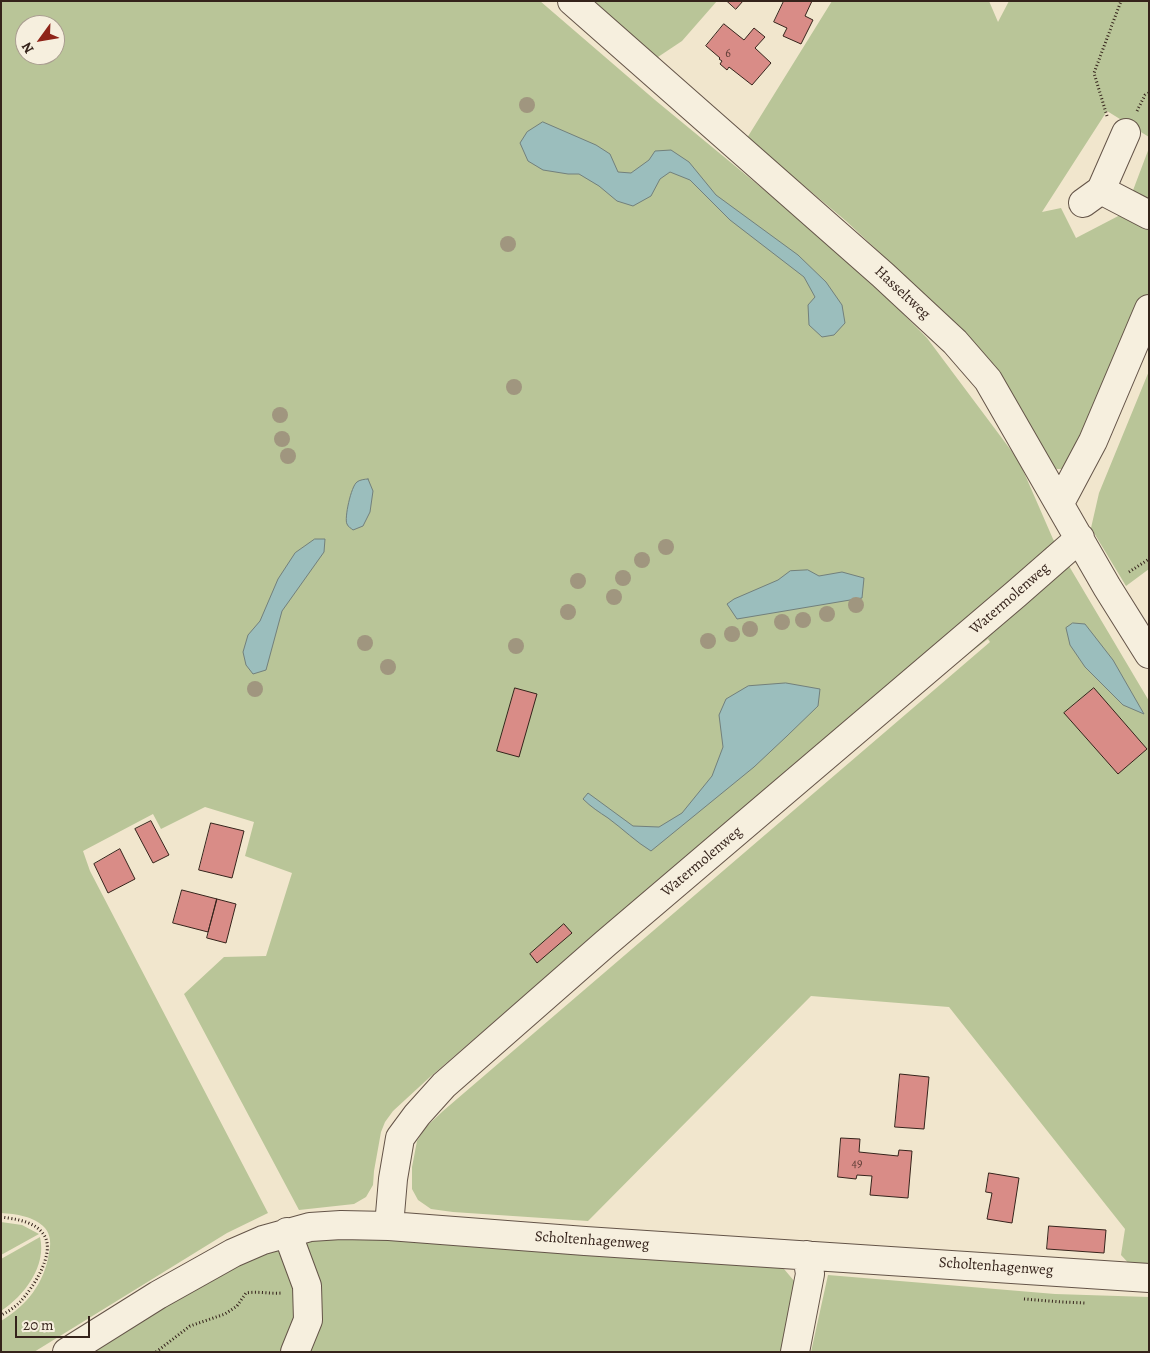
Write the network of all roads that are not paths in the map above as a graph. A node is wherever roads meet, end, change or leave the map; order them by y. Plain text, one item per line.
1 (572, 1) edge
2 (1118, 128) road end
3 (1149, 215) edge
4 (1149, 309) edge
5 (1060, 503) junction
6 (1080, 538) junction
7 (1149, 654) edge
8 (389, 1226) junction
9 (287, 1232) junction
10 (807, 1255) junction
11 (1149, 1278) edge
12 (67, 1352) edge
13 (295, 1352) edge
14 (795, 1352) edge

1 - 5 street, Hasseltweg
2 - 3 street
4 - 5 street
5 - 6 street, Hasseltweg
6 - 7 street, Hasseltweg
6 - 8 street, Watermolenweg
8 - 9 street, Scholtenhagenweg
8 - 10 street, Scholtenhagenweg
9 - 12 street, Scholtenhagenweg
9 - 13 street
10 - 11 street, Scholtenhagenweg
10 - 14 street

